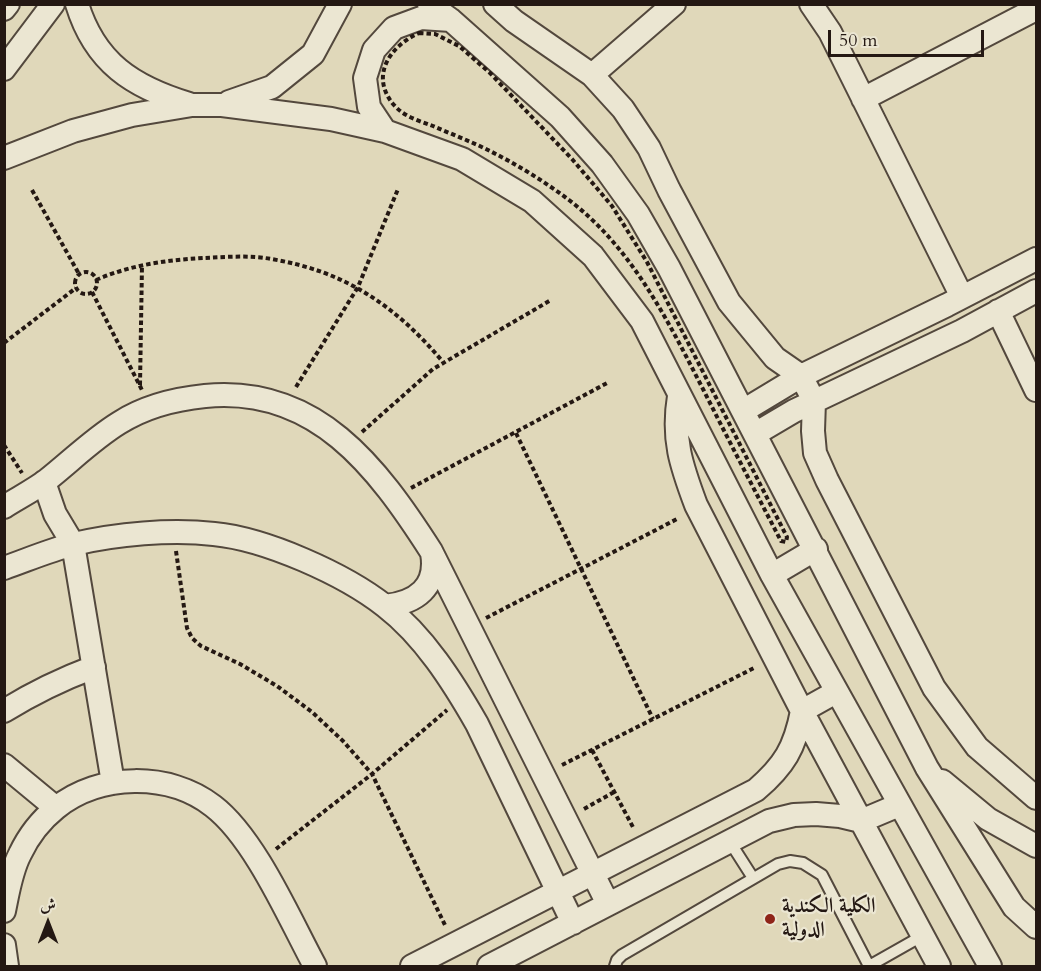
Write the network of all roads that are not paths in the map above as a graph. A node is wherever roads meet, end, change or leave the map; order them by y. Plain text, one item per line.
1 (8, 4) edge
2 (53, 4) edge
3 (77, 4) edge
4 (340, 4) edge
5 (429, 4) edge
6 (495, 4) edge
7 (674, 4) edge
8 (811, 4) edge
9 (4, 9) edge
10 (1036, 9) edge
11 (451, 20) junction
12 (4, 69) edge
13 (592, 75) junction
14 (863, 99) junction
15 (192, 105) junction
16 (222, 105) junction
17 (385, 131) junction
18 (4, 158) edge
19 (1036, 259) edge
20 (993, 281) junction
21 (1036, 291) edge
22 (955, 301) junction
23 (1002, 309) junction
24 (962, 331) junction
25 (801, 376) junction
26 (1036, 390) edge
27 (679, 396) junction
28 (814, 401) junction
29 (743, 411) junction
30 (755, 434) junction
31 (38, 485) junction
32 (4, 507) edge
33 (73, 544) junction
34 (816, 549) junction
35 (431, 551) junction
36 (4, 568) edge
37 (772, 575) junction
38 (386, 606) junction
39 (94, 667) junction
40 (836, 692) junction
41 (4, 711) edge
42 (802, 711) junction
43 (4, 765) edge
44 (927, 768) junction
45 (113, 783) junction
46 (1036, 798) edge
47 (899, 805) junction
48 (56, 808) junction
49 (861, 821) junction
50 (730, 842) junction
51 (1036, 846) edge
52 (592, 874) junction
53 (753, 878) junction
54 (558, 892) junction
55 (608, 904) junction
56 (4, 911) edge
57 (573, 923) junction
58 (1036, 927) edge
59 (922, 936) junction
60 (4, 945) edge
61 (7, 966) edge
62 (315, 966) edge
63 (412, 966) edge
64 (489, 966) edge
65 (615, 966) edge
66 (869, 966) edge
67 (939, 966) edge
68 (990, 966) edge

1 - 9 street
2 - 12 street
3 - 15 street
4 - 16 street
5 - 11 street
6 - 13 street
7 - 13 street
8 - 14 street
10 - 14 street
11 - 17 street
11 - 29 street
13 - 25 street
14 - 22 street
15 - 16 street
15 - 18 street
16 - 17 street
17 - 27 street
19 - 20 street
20 - 22 street
20 - 23 street
21 - 23 street
22 - 24 street
22 - 25 street
23 - 24 street
23 - 26 street
24 - 28 street
25 - 28 street
25 - 29 street
27 - 37 street
27 - 42 street
28 - 30 street
28 - 46 street
29 - 30 street
30 - 34 street
31 - 32 street
31 - 33 street
31 - 35 street
33 - 36 street
33 - 38 street
33 - 39 street
34 - 37 street
34 - 44 street
35 - 38 street
35 - 52 street
37 - 40 street
38 - 54 street
39 - 41 street
39 - 45 street
40 - 42 street
40 - 47 street
42 - 49 street
42 - 52 street
43 - 48 street
44 - 51 street
44 - 58 street
45 - 48 street
45 - 62 street
47 - 49 street
47 - 68 street
48 - 56 street
49 - 50 street
49 - 59 street
50 - 53 lane
50 - 55 street
52 - 54 street
52 - 55 street
53 - 65 lane
53 - 66 lane
54 - 57 street
54 - 63 street
55 - 57 street
57 - 64 street
59 - 66 lane
59 - 67 street
60 - 61 street

